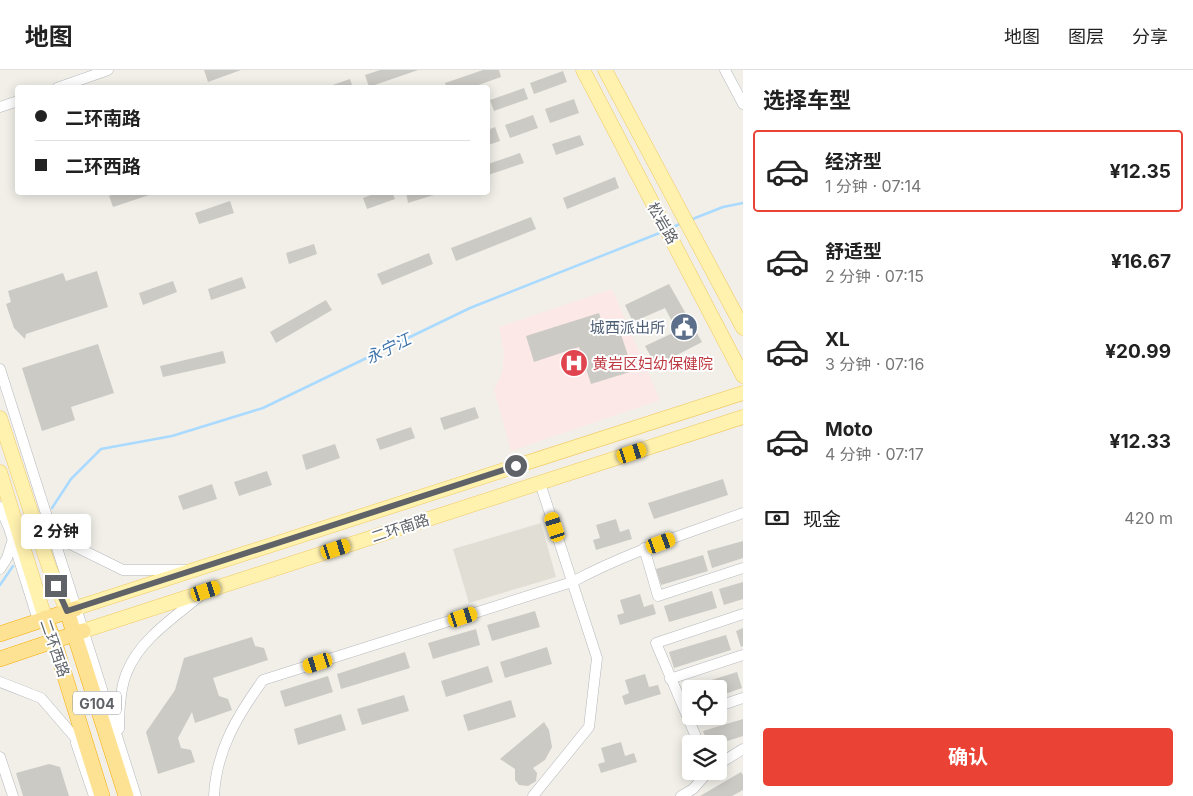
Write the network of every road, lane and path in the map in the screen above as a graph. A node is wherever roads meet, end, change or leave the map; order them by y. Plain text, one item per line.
1 (108, 70) edge
2 (583, 70) edge
3 (605, 70) edge
4 (725, 70) edge
5 (66, 85) edge
6 (15, 102) edge
7 (743, 104) edge
8 (0, 107) edge
9 (743, 328) edge
10 (0, 369) edge
11 (743, 376) edge
12 (743, 393) edge
13 (743, 417) edge
14 (0, 418) edge
15 (0, 472) edge
16 (540, 483) junction
17 (0, 507) edge
18 (743, 513) edge
19 (51, 529) junction
20 (13, 540) junction
21 (644, 548) junction
22 (743, 568) edge
23 (0, 569) edge
24 (196, 570) junction
25 (572, 582) junction
26 (206, 591) junction
27 (72, 610) junction
28 (743, 614) edge
29 (41, 619) junction
30 (79, 632) junction
31 (0, 634) edge
32 (54, 641) junction
33 (743, 655) edge
34 (0, 659) edge
35 (670, 679) junction
36 (0, 682) edge
37 (743, 698) edge
38 (682, 702) edge
39 (727, 703) edge
40 (75, 737) junction
41 (120, 740) junction
42 (743, 749) edge
43 (90, 755) junction
44 (0, 757) edge
45 (727, 759) edge
46 (701, 780) edge
47 (13, 796) edge
48 (94, 796) edge
49 (102, 796) edge
50 (126, 796) edge
51 (136, 796) edge
52 (214, 796) edge
53 (533, 796) edge
54 (682, 796) edge

1 - 5 street
2 - 11 main road, 松岩路
3 - 9 main road, 松岩路
4 - 7 street
6 - 8 street
10 - 19 street
12 - 24 main road, 二环南路
13 - 16 main road, 二环南路
14 - 27 main road, 二环西路
15 - 29 main road, 二环西路
16 - 25 street
16 - 26 main road, 二环南路
17 - 20 street
18 - 21 street
19 - 24 street
19 - 27 street
20 - 23 street
20 - 29 street
21 - 22 street
21 - 25 street
24 - 27 main road, 二环南路
25 - 52 street
25 - 53 street
26 - 30 main road, 二环南路
26 - 41 street
27 - 29 highway, 二环南路
27 - 30 highway, 二环西路 / G104
28 - 35 street
29 - 31 highway, 二环南路
29 - 32 highway, 二环西路 / G104
30 - 32 highway, 二环南路
30 - 41 street
30 - 50 highway, 二环西路 / G104
32 - 34 highway, 二环南路
32 - 43 highway, 二环西路 / G104
33 - 35 street
35 - 38 street
36 - 40 street
37 - 39 street
40 - 43 street
40 - 48 street
41 - 51 street
42 - 45 street
43 - 49 highway, 二环西路 / G104
44 - 47 street
46 - 54 street

